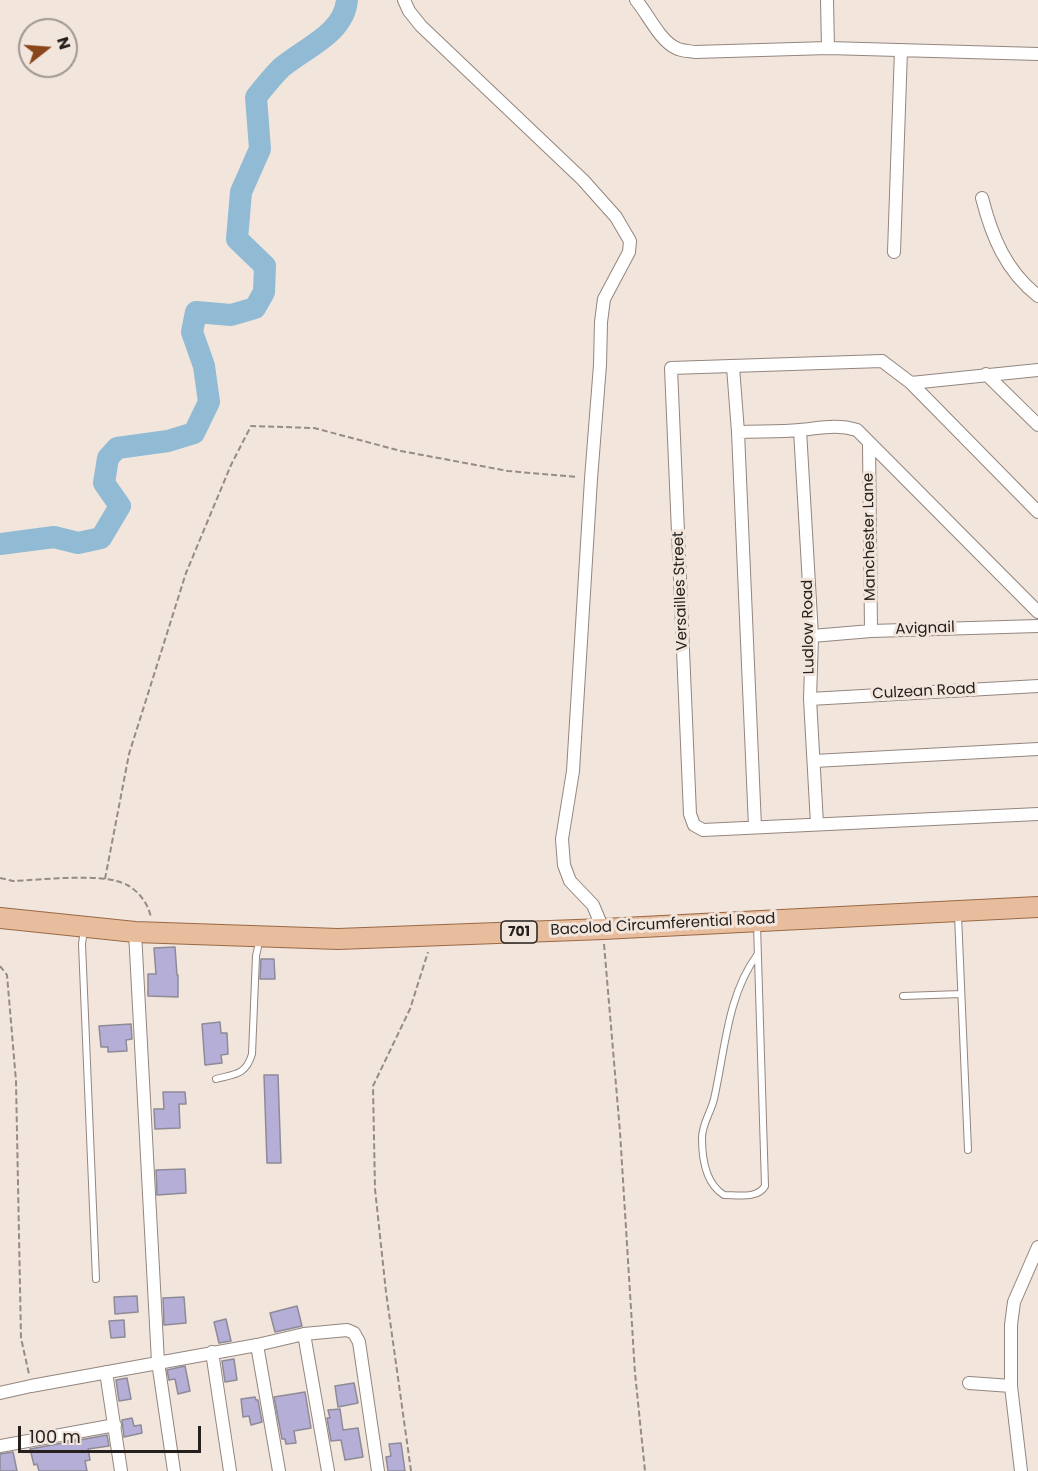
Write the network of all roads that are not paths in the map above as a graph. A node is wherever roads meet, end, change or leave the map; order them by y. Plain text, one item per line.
1 (404, 0) edge
2 (636, 0) edge
3 (827, 0) edge
4 (828, 48) junction
5 (901, 50) junction
6 (1038, 54) edge
7 (982, 198) dead end
8 (894, 252) dead end
9 (1038, 296) edge
10 (733, 367) junction
11 (1038, 370) edge
12 (986, 374) junction
13 (911, 383) junction
14 (1038, 425) edge
15 (800, 430) junction
16 (738, 432) junction
17 (869, 443) junction
18 (1038, 512) edge
19 (1038, 612) edge
20 (1038, 626) edge
21 (871, 631) junction
22 (812, 636) junction
23 (1038, 686) edge
24 (810, 699) junction
25 (1038, 749) edge
26 (814, 761) junction
27 (1038, 814) edge
28 (818, 824) junction
29 (755, 827) junction
30 (1038, 907) edge
31 (957, 911) junction
32 (0, 918) edge
33 (757, 921) junction
34 (85, 925) junction
35 (603, 929) junction
36 (144, 932) junction
37 (260, 938) junction
38 (757, 955) junction
39 (961, 994) junction
40 (903, 996) dead end
41 (216, 1079) dead end
42 (968, 1150) dead end
43 (1038, 1247) edge
44 (96, 1279) dead end
45 (304, 1334) junction
46 (257, 1345) junction
47 (212, 1352) junction
48 (158, 1362) junction
49 (106, 1372) junction
50 (969, 1383) dead end
51 (1011, 1386) junction
52 (0, 1393) edge
53 (115, 1425) junction
54 (0, 1446) edge
55 (121, 1471) edge
56 (174, 1471) edge
57 (231, 1471) edge
58 (279, 1471) edge
59 (328, 1471) edge
60 (378, 1471) edge
61 (1021, 1471) edge

1 - 35 street
2 - 4 street
3 - 4 street
4 - 5 street
5 - 6 street
5 - 8 street
7 - 9 street
10 - 13 street
10 - 16 street
10 - 29 street, Versailles Street
11 - 12 street
12 - 13 street
12 - 14 street
13 - 18 street
15 - 16 street
15 - 17 street
15 - 22 street, Ludlow Road
16 - 29 street
17 - 19 street
17 - 21 street, Manchester Lane
20 - 21 street, Avignail
21 - 22 street, Avignail
22 - 24 street, Ludlow Road
23 - 24 street, Culzean Road
24 - 26 street, Ludlow Road
25 - 26 street
26 - 28 street, Ludlow Road
27 - 28 street
28 - 29 street
30 - 31 main road, Bacolod Circumferential Road / 701
31 - 33 main road, Bacolod Circumferential Road / 701
31 - 39 lane
32 - 34 main road, Bacolod Circumferential Road / 701
33 - 35 main road, Bacolod Circumferential Road / 701
33 - 38 lane
34 - 36 main road, Bacolod Circumferential Road / 701
34 - 44 lane
35 - 37 main road, Bacolod Circumferential Road / 701
36 - 37 main road, Bacolod Circumferential Road / 701
36 - 48 street
37 - 41 lane
38 - 38 lane
39 - 40 lane
39 - 42 lane
43 - 51 street
45 - 46 street
45 - 59 street
45 - 60 street
46 - 47 street
46 - 58 street
47 - 48 street
47 - 57 street
48 - 49 street
48 - 56 street
49 - 52 street
49 - 53 street
50 - 51 street
51 - 61 street
53 - 54 street
53 - 55 street

